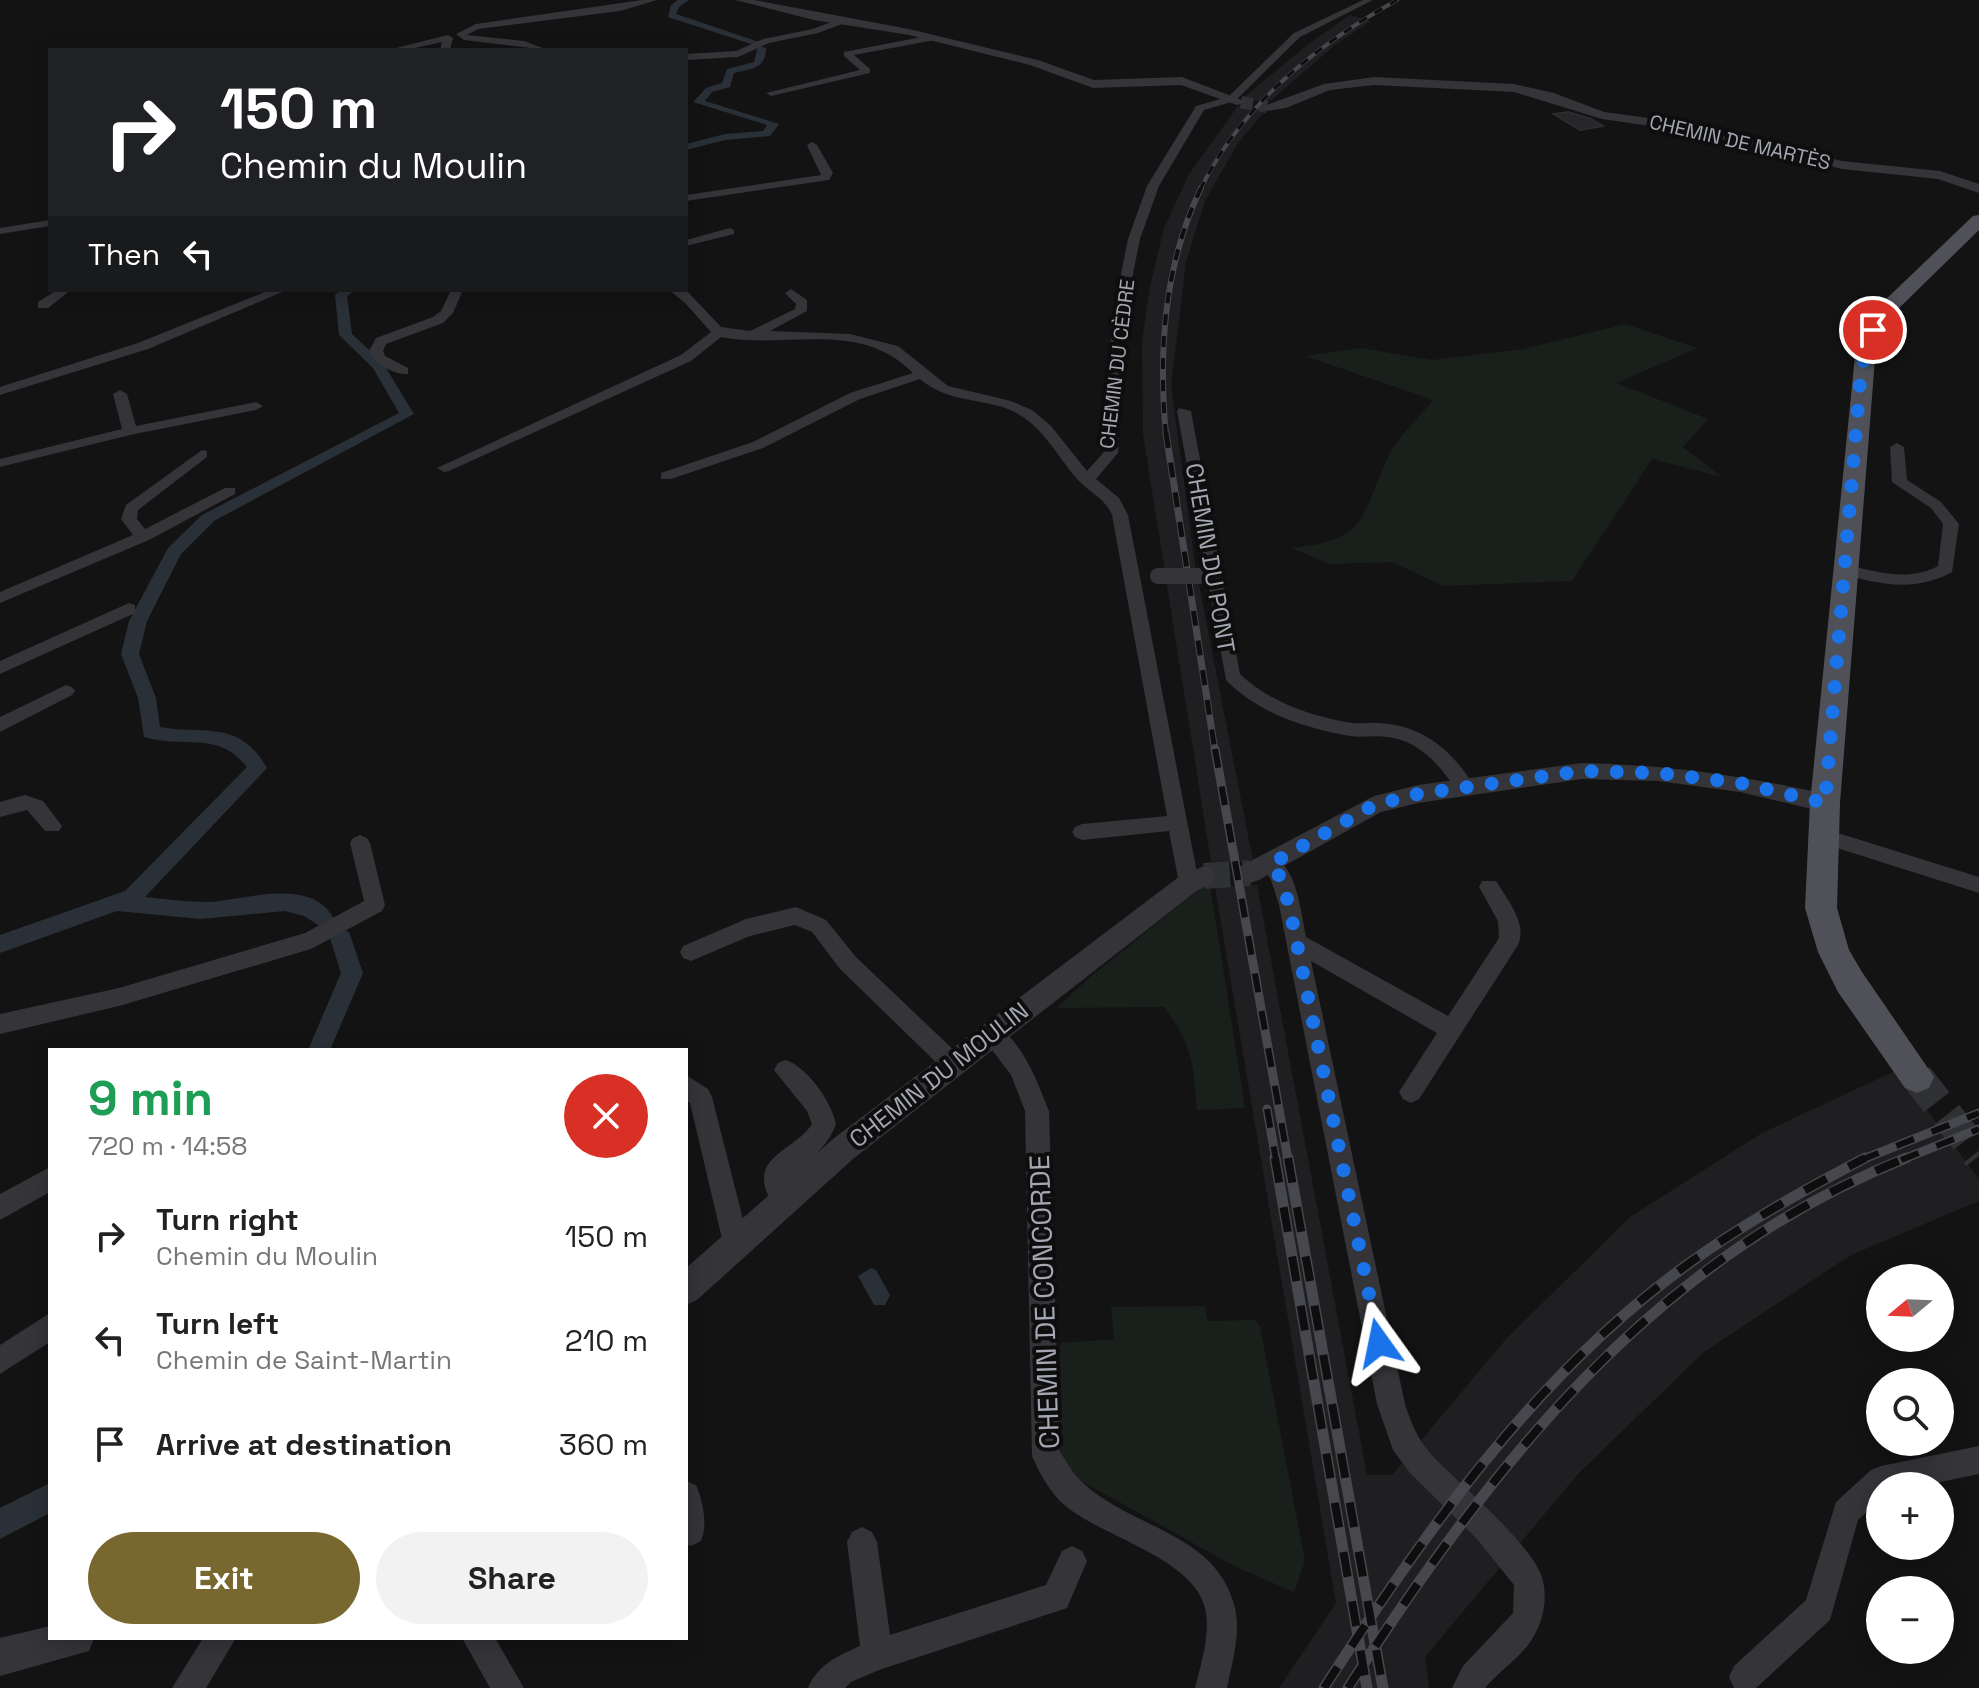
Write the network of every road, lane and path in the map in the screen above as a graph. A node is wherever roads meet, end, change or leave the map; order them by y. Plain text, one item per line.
1 (653, 0) edge
2 (740, 0) edge
3 (1369, 0) edge
4 (839, 22) junction
5 (932, 38) junction
6 (402, 48) edge
7 (446, 48) edge
8 (537, 48) edge
9 (688, 57) edge
10 (771, 93) dead end
11 (1237, 101) junction
12 (1267, 107) tunnel mouth
13 (812, 145) dead end
14 (1979, 189) edge
15 (688, 198) edge
16 (1979, 220) edge
17 (48, 223) edge
18 (1, 231) edge
19 (730, 232) dead end
20 (688, 240) edge
21 (62, 292) edge
22 (276, 292) edge
23 (456, 292) edge
24 (677, 292) edge
25 (791, 293) dead end
26 (43, 305) dead end
27 (719, 332) junction
28 (751, 335) junction
29 (403, 371) dead end
30 (920, 375) junction
31 (0, 391) edge
32 (120, 394) dead end
33 (256, 406) dead end
34 (1184, 411) dead end
35 (130, 431) junction
36 (1897, 447) dead end
37 (202, 454) dead end
38 (0, 463) edge
39 (444, 468) dead end
40 (666, 476) dead end
41 (1087, 480) junction
42 (230, 491) dead end
43 (143, 537) junction
44 (1845, 569) junction
45 (1133, 576) junction
46 (1205, 576) junction
47 (0, 598) edge
48 (129, 609) dead end
49 (0, 668) edge
50 (66, 691) dead end
51 (0, 725) edge
52 (1465, 788) junction
53 (1825, 803) junction
54 (0, 810) edge
55 (1179, 822) junction
56 (52, 826) dead end
57 (1082, 832) dead end
58 (1822, 836) junction
59 (360, 843) dead end
60 (1260, 868) joint
61 (1196, 880) joint
62 (1979, 885) edge
63 (1489, 887) dead end
64 (1297, 942) junction
65 (691, 952) dead end
66 (0, 1024) edge
67 (1450, 1029) junction
68 (991, 1034) junction
69 (953, 1064) junction
70 (786, 1070) dead end
71 (1917, 1077) tunnel mouth
72 (688, 1088) edge
73 (1411, 1092) dead end
74 (48, 1180) edge
75 (785, 1199) junction
76 (0, 1208) edge
77 (736, 1243) junction
78 (688, 1287) edge
79 (48, 1327) edge
80 (0, 1361) edge
81 (1979, 1460) edge
82 (688, 1509) edge
83 (691, 1531) dead end
84 (862, 1542) dead end
85 (1072, 1561) dead end
86 (68, 1640) edge
87 (220, 1640) edge
88 (478, 1640) edge
89 (877, 1655) junction
90 (0, 1657) edge
91 (1745, 1677) dead end
92 (188, 1688) edge
93 (508, 1688) edge
94 (824, 1688) edge
95 (1211, 1688) edge
96 (1468, 1688) edge

1 - 8 street
2 - 4 street
3 - 11 street
4 - 5 street
4 - 9 street
5 - 10 street
5 - 11 street
6 - 7 street
11 - 41 street, CHEMIN DU CÈDRE
12 - 14 street, CHEMIN DE MARTÈS
13 - 15 street
16 - 44 main road
17 - 18 street
19 - 20 street
21 - 26 street
22 - 31 street
23 - 29 street
24 - 27 street
25 - 28 street
27 - 28 street
27 - 39 street
28 - 30 street
30 - 40 street
30 - 41 street
32 - 35 street
33 - 35 street
34 - 46 street, CHEMIN DU PONT
35 - 38 street
36 - 44 street
37 - 43 street
41 - 45 street, CHEMIN DU CÈDRE
42 - 43 street
43 - 47 street
44 - 53 main road
45 - 46 street, bridge
45 - 55 street, CHEMIN DU CÈDRE
46 - 52 street, CHEMIN DU PONT
48 - 49 street
50 - 51 street
52 - 53 street
52 - 60 street
53 - 58 main road
54 - 56 street
55 - 57 street
55 - 61 street, CHEMIN DU CÈDRE
58 - 62 street
58 - 71 main road
59 - 66 street
60 - 64 street
61 - 68 street, CHEMIN DU MOULIN
63 - 67 street
64 - 67 street
64 - 96 street
65 - 69 street
67 - 73 street
68 - 69 street, CHEMIN DU MOULIN
68 - 95 street, CHEMIN DE CONCORDE
69 - 75 street, CHEMIN DU MOULIN
70 - 75 street
72 - 77 street
74 - 76 street
75 - 77 street, CHEMIN DU MOULIN
77 - 78 street, CHEMIN DU MOULIN
79 - 80 street
81 - 91 street
82 - 83 street
84 - 89 street
85 - 89 street
86 - 90 street
87 - 92 street
88 - 93 street
89 - 94 street

